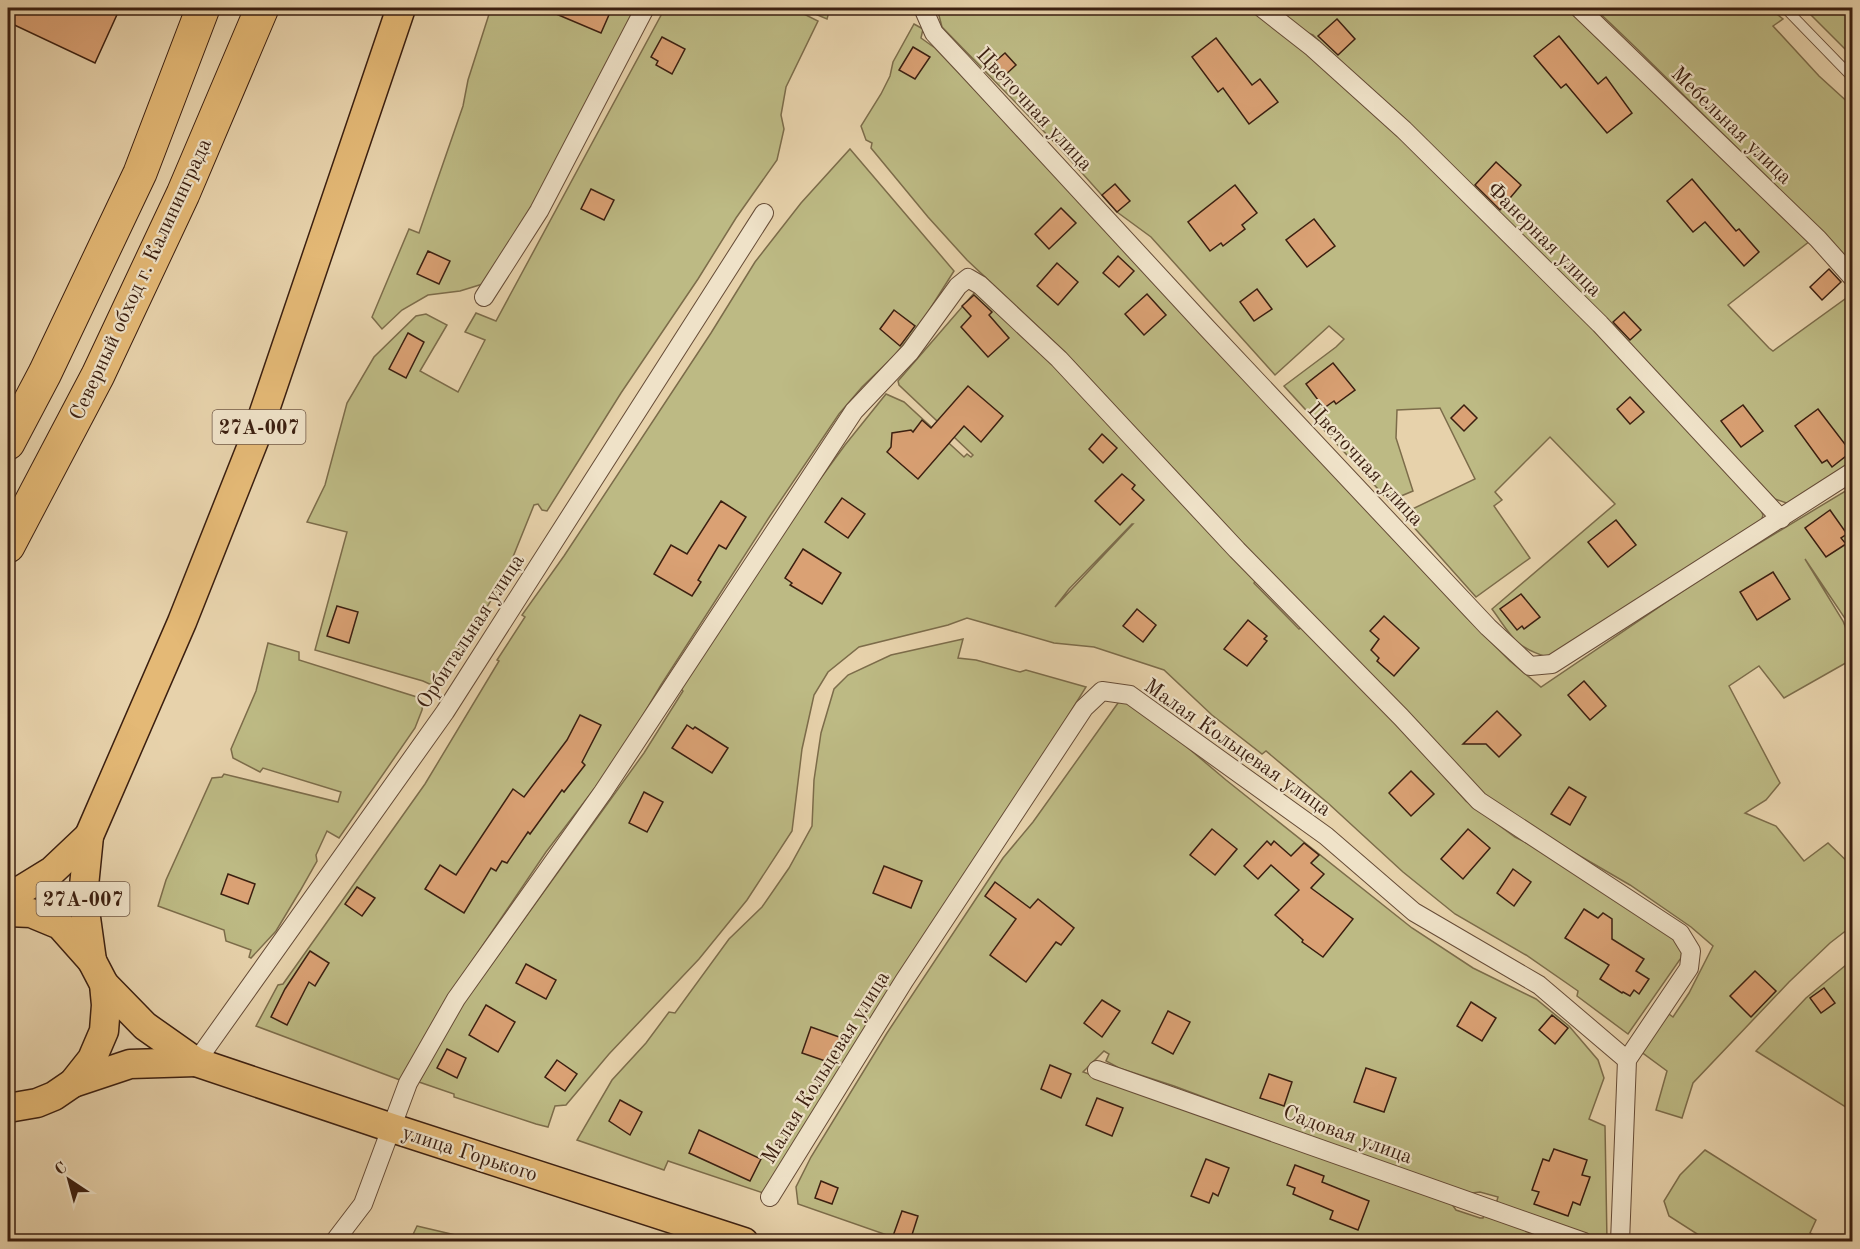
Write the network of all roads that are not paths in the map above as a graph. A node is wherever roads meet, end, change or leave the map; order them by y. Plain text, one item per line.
1 (195, 8) edge
2 (203, 8) edge
3 (262, 8) edge
4 (401, 8) edge
5 (645, 8) edge
6 (922, 8) edge
7 (1262, 8) edge
8 (1579, 8) edge
9 (1785, 8) edge
10 (1852, 77) edge
11 (155, 134) junction
12 (764, 213) dead end
13 (1852, 277) edge
14 (484, 297) dead end
15 (8, 443) edge
16 (1852, 472) edge
17 (1781, 519) junction
18 (8, 546) edge
19 (89, 836) junction
20 (8, 898) edge
21 (8, 912) edge
22 (98, 973) junction
23 (1627, 1060) junction
24 (196, 1062) junction
25 (1097, 1070) dead end
26 (73, 1083) junction
27 (8, 1108) edge
28 (392, 1128) junction
29 (770, 1197) dead end
30 (334, 1242) edge
31 (744, 1242) edge
32 (1584, 1242) edge
33 (1620, 1242) edge

1 - 11 street
2 - 11 highway
3 - 18 highway, Северный обход г. Калининграда
4 - 19 main road, 27А-007
5 - 14 street
6 - 17 street, Цветочная улица
7 - 17 street, Фанерная улица
8 - 13 street, Мебельная улица
9 - 10 lane
11 - 15 highway
12 - 24 street, Орбитальная улица
16 - 17 street, Цветочная улица
19 - 20 main road, 27А-007
19 - 22 main road, 27А-007
21 - 22 main road
22 - 24 main road
22 - 26 main road
23 - 28 street
23 - 29 street, Малая Кольцевая улица
23 - 33 street
24 - 26 main road
24 - 28 main road, улица Горького
25 - 32 street, Садовая улица
26 - 27 main road
28 - 30 street
28 - 31 main road, улица Горького

